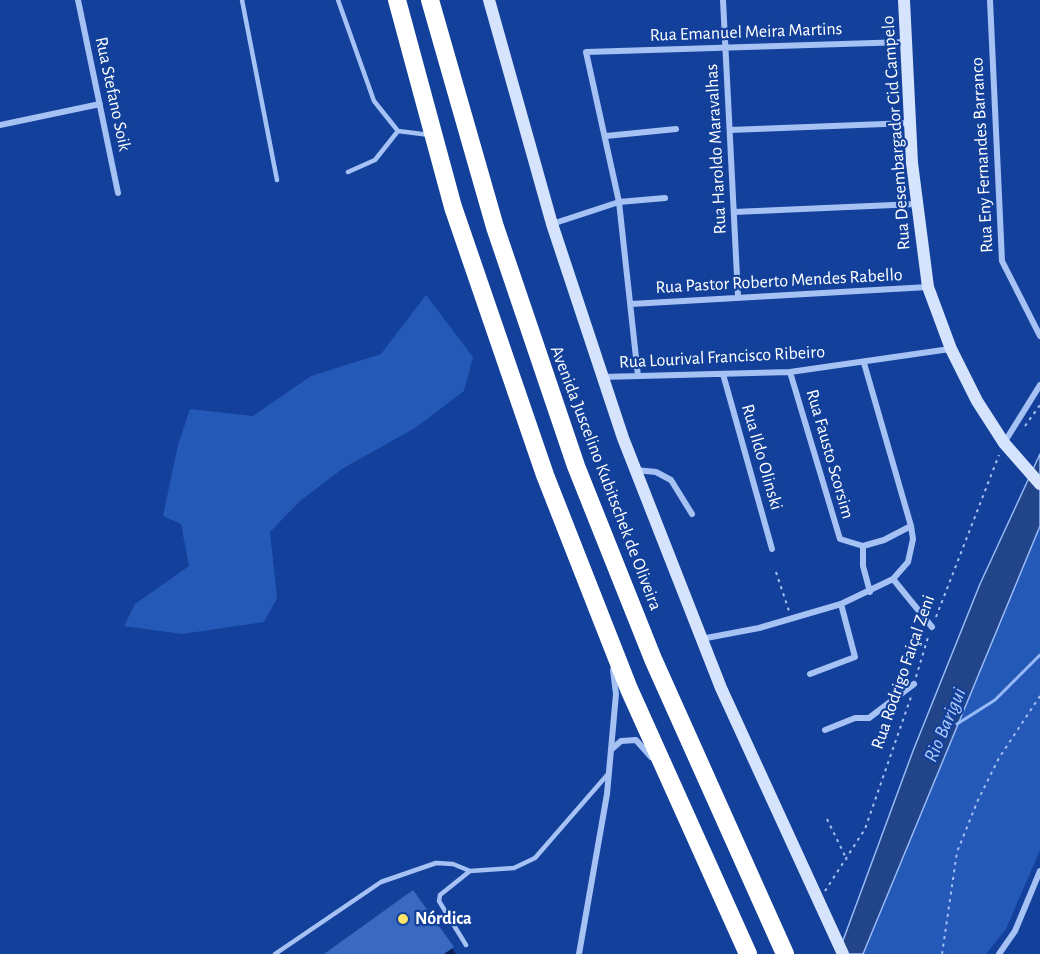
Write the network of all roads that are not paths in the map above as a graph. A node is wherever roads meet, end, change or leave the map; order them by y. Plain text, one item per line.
1 (78, 0) edge
2 (242, 0) edge
3 (338, 0) edge
4 (397, 0) edge
5 (430, 0) edge
6 (489, 0) edge
7 (723, 0) edge
8 (904, 0) edge
9 (990, 0) edge
10 (906, 42) junction
11 (726, 48) junction
12 (100, 104) junction
13 (910, 123) junction
14 (0, 125) edge
15 (676, 129) dead end
16 (730, 130) junction
17 (399, 131) junction
18 (433, 135) junction
19 (606, 136) junction
20 (348, 172) dead end
21 (277, 180) dead end
22 (118, 193) dead end
23 (665, 198) dead end
24 (619, 202) junction
25 (916, 204) junction
26 (734, 212) junction
27 (552, 224) junction
28 (928, 287) junction
29 (738, 296) junction
30 (631, 304) junction
31 (1040, 336) edge
32 (951, 349) junction
33 (864, 363) junction
34 (790, 372) junction
35 (723, 374) junction
36 (638, 376) junction
37 (602, 377) junction
38 (1040, 385) edge
39 (1004, 443) junction
40 (635, 470) junction
41 (1040, 484) edge
42 (692, 514) dead end
43 (911, 526) junction
44 (863, 546) junction
45 (772, 549) dead end
46 (893, 579) junction
47 (870, 592) junction
48 (841, 604) junction
49 (932, 627) road end
50 (607, 634) junction
51 (701, 639) junction
52 (810, 674) dead end
53 (914, 684) road end
54 (825, 730) dead end
55 (611, 750) junction
56 (610, 772) junction
57 (680, 804) junction
58 (470, 871) junction
59 (1040, 871) edge
60 (466, 945) dead end
61 (1001, 953) edge
62 (275, 954) edge
63 (579, 954) edge
64 (748, 954) edge
65 (785, 954) edge
66 (843, 954) edge

1 - 12 street, Rua Stefano Soik
2 - 21 lane
3 - 17 lane
4 - 18 highway
5 - 65 highway, Avenida Juscelino Kubitschek de Oliveira
6 - 27 main road
7 - 11 street, Rua Haroldo Maravalhas
8 - 10 main road, Rua Desembargador Cid Campelo
9 - 31 street, Rua Eny Fernandes Barranco
10 - 11 street, Rua Emanuel Meira Martins
10 - 13 main road, Rua Desembargador Cid Campelo
11 - 16 street, Rua Haroldo Maravalhas
11 - 19 street, Rua Emanuel Meira Martins
12 - 14 street
12 - 22 street, Rua Stefano Soik
13 - 16 street
13 - 25 main road, Rua Desembargador Cid Campelo
15 - 19 street
16 - 26 street, Rua Haroldo Maravalhas
17 - 18 lane
17 - 20 lane
18 - 50 highway
19 - 24 street
23 - 24 street
24 - 27 street
24 - 30 street
25 - 26 street
25 - 28 main road, Rua Desembargador Cid Campelo
26 - 29 street, Rua Haroldo Maravalhas
27 - 37 main road
28 - 29 street, Rua Pastor Roberto Mendes Rabello
28 - 32 main road, Rua Desembargador Cid Campelo
29 - 30 street, Rua Pastor Roberto Mendes Rabello
30 - 36 street
32 - 33 street, Rua Lourival Francisco Ribeiro
32 - 39 main road, Rua Desembargador Cid Campelo
33 - 34 street, Rua Lourival Francisco Ribeiro
33 - 43 street
34 - 35 street, Rua Lourival Francisco Ribeiro
34 - 44 street, Rua Fausto Scorsim
35 - 36 street, Rua Lourival Francisco Ribeiro
35 - 45 street, Rua Ildo Olinski
36 - 37 street, Rua Lourival Francisco Ribeiro
37 - 40 main road
38 - 39 street
39 - 41 main road, Rua Desembargador Cid Campelo
40 - 42 street
40 - 51 main road
43 - 44 street
43 - 46 street
44 - 47 street
46 - 47 street
46 - 49 street
47 - 48 street
48 - 51 street
48 - 52 street
50 - 55 street
50 - 57 highway
51 - 66 main road
53 - 54 street
55 - 56 street
55 - 57 street
56 - 58 lane
56 - 63 street
57 - 64 highway
58 - 60 lane
58 - 62 lane
59 - 61 street

